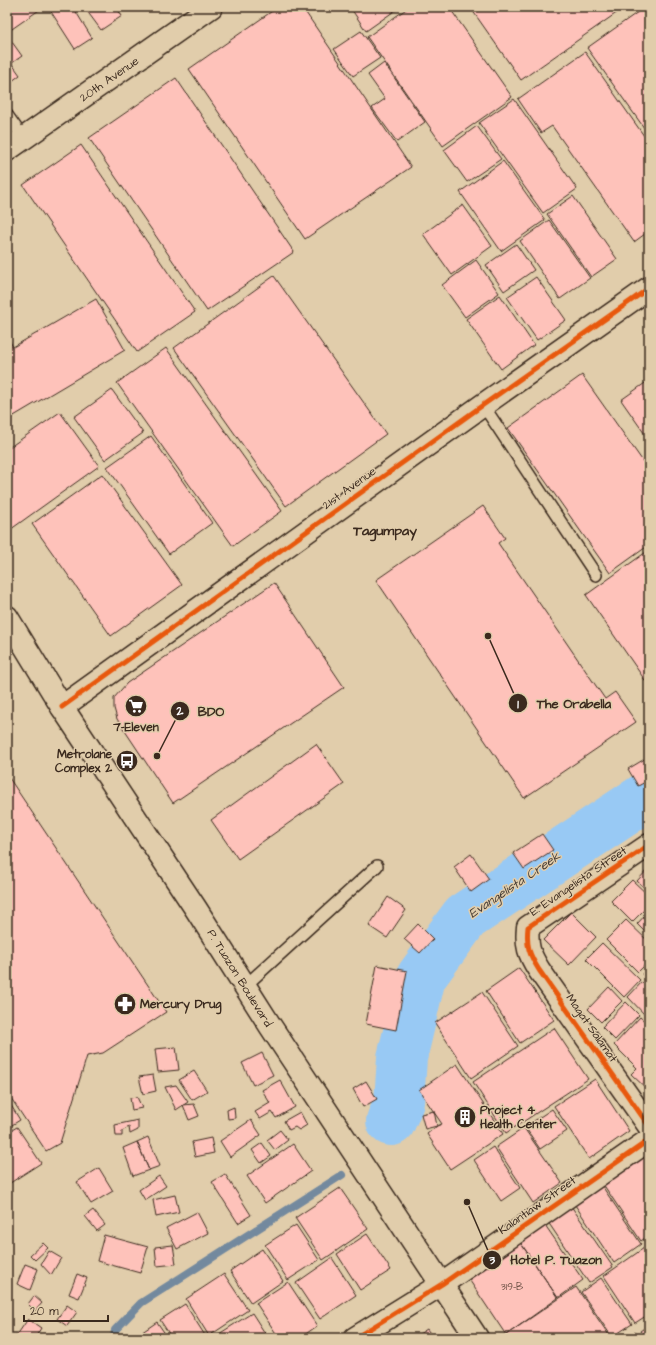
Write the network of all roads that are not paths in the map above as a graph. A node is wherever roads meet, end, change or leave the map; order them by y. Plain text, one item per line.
1 (211, 7) edge
2 (7, 115) edge
3 (15, 145) edge
4 (649, 288) edge
5 (482, 405) junction
6 (596, 575) dead end
7 (7, 617) edge
8 (62, 707) junction
9 (649, 845) edge
10 (377, 866) dead end
11 (527, 940) joint
12 (245, 986) junction
13 (649, 1126) edge
14 (649, 1140) edge
15 (442, 1284) junction
16 (355, 1338) edge
17 (477, 1338) edge

1 - 3 street, 20th Avenue
2 - 3 lane
4 - 5 street, 21st Avenue
5 - 6 lane
5 - 8 street, 21st Avenue
7 - 8 street, P. Tuazon Boulevard
8 - 12 street, P. Tuazon Boulevard
9 - 11 street, E. Evangelista Street
10 - 12 lane
11 - 13 street, Magat Salamat
12 - 15 street, P. Tuazon Boulevard
14 - 15 street, Kalantiaw Street
15 - 16 street, Kalantiaw Street
15 - 17 street, P. Tuazon Boulevard

